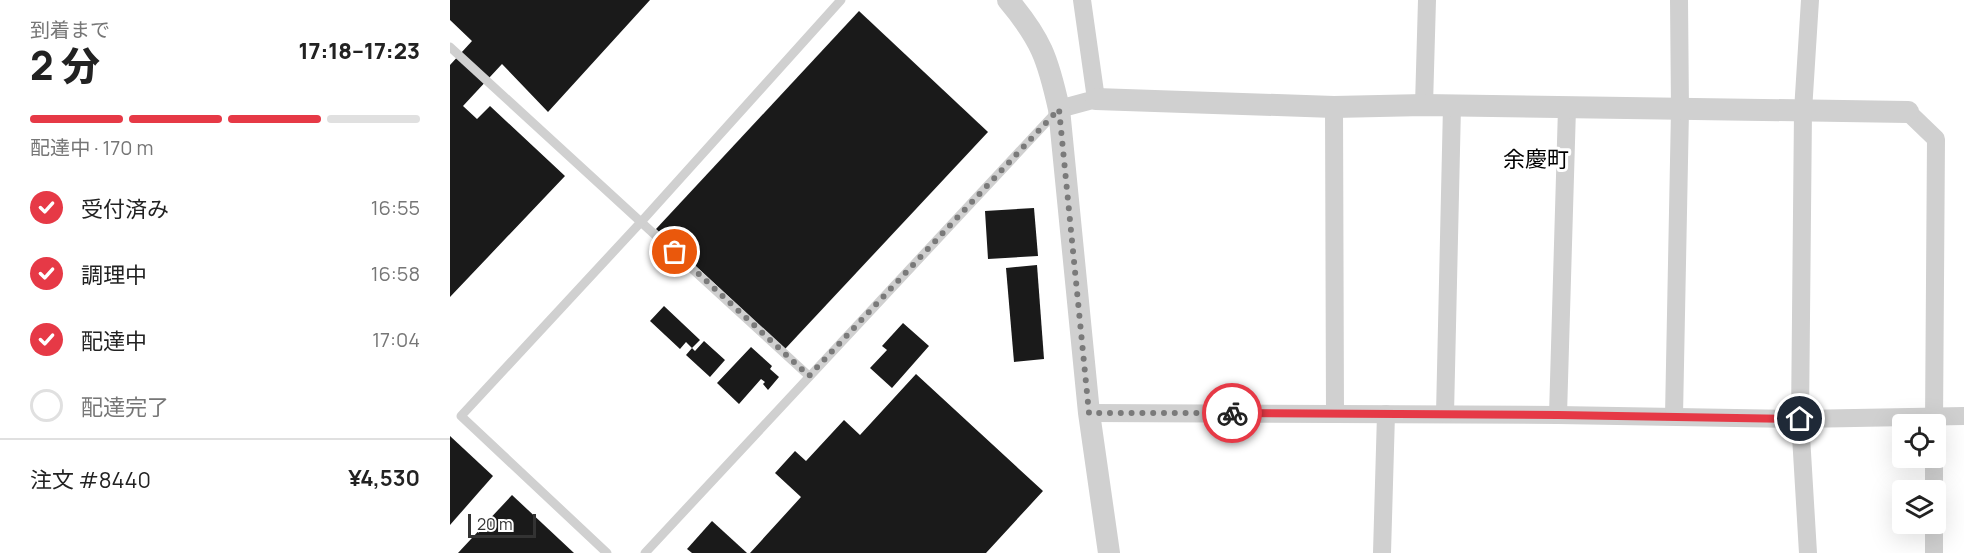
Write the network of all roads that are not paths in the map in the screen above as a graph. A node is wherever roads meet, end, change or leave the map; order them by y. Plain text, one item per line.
1 (841, 0) edge
2 (1008, 0) edge
3 (1082, 0) edge
4 (1426, 0) edge
5 (1679, 0) edge
6 (1810, 0) edge
7 (450, 47) edge
8 (1096, 99) junction
9 (1424, 105) junction
10 (1452, 106) junction
11 (1334, 107) junction
12 (1567, 108) junction
13 (1059, 109) junction
14 (1680, 110) junction
15 (1803, 111) junction
16 (1908, 112) joint
17 (641, 222) junction
18 (809, 376) junction
19 (1089, 413) junction
20 (1335, 414) junction
21 (1386, 414) junction
22 (1445, 414) junction
23 (1934, 414) edge
24 (1558, 415) junction
25 (1674, 416) junction
26 (1964, 416) edge
27 (1946, 418) edge
28 (1800, 419) junction
29 (1892, 420) edge
30 (1934, 534) edge
31 (607, 553) edge
32 (645, 553) edge
33 (1109, 553) edge
34 (1382, 553) edge
35 (1808, 553) edge
36 (1934, 553) edge

1 - 17 lane
2 - 13 street
3 - 8 street
4 - 9 street
5 - 14 street
6 - 15 street
7 - 17 lane
8 - 11 street
8 - 13 street
9 - 10 street
9 - 11 street
10 - 12 street
10 - 22 street
11 - 20 street
12 - 14 street
12 - 24 street
13 - 18 lane
13 - 19 street
14 - 15 street
14 - 25 street
15 - 16 street
15 - 28 street
16 - 23 street
17 - 18 lane
17 - 31 lane
18 - 32 lane
19 - 20 street
19 - 33 street
20 - 21 street
21 - 22 street
21 - 34 street
22 - 24 street
24 - 25 street
25 - 28 street
26 - 27 street
28 - 29 street
28 - 35 street
30 - 36 street

